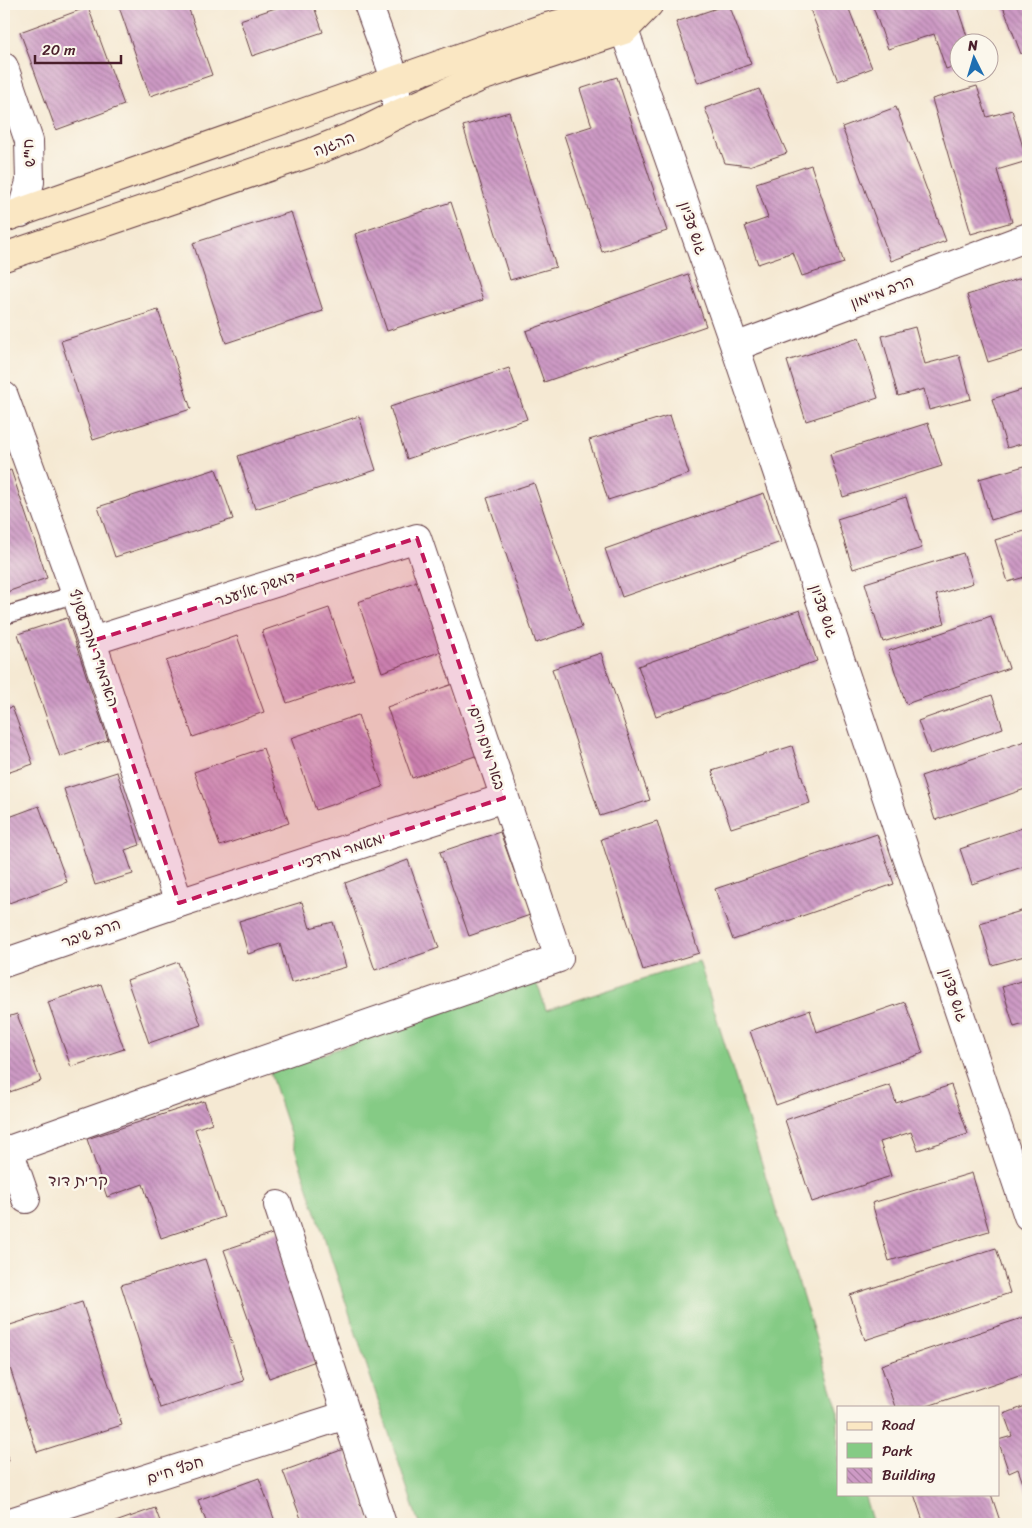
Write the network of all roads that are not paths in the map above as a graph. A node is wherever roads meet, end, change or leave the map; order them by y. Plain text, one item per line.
1 (368, 4) edge
2 (649, 4) edge
3 (624, 14) edge
4 (4, 66) edge
5 (396, 81) junction
6 (396, 115) junction
7 (13, 216) edge
8 (1028, 237) edge
9 (4, 257) edge
10 (735, 347) junction
11 (4, 396) edge
12 (417, 538) joint
13 (76, 594) junction
14 (4, 616) edge
15 (92, 641) junction
16 (504, 798) junction
17 (179, 903) junction
18 (4, 963) edge
19 (26, 1199) dead end
20 (278, 1205) dead end
21 (1028, 1216) edge
22 (346, 1415) junction
23 (4, 1524) edge
24 (382, 1524) edge

1 - 5 street
2 - 3 street, ההגנה
3 - 5 street
3 - 6 street, ההגנה
3 - 10 street, גוש עציון
4 - 7 street, חי"ש
5 - 6 street
5 - 7 street
6 - 9 street, ההגנה
8 - 10 street, הרב מיימון
10 - 21 street, גוש עציון
11 - 13 street, האדמו"ר מקרעשניף
12 - 15 street, דמשק אליעזר
12 - 16 street, באר מים חיים
13 - 14 lane
13 - 15 street, האדמו"ר מקרעשניף
15 - 17 street, האדמו"ר מקרעשניף
16 - 17 street, מאמר מרדכי
16 - 19 street, באר מים חיים
17 - 18 street, הרב שיבר
20 - 22 street
22 - 23 street, חפץ חיים
22 - 24 street

